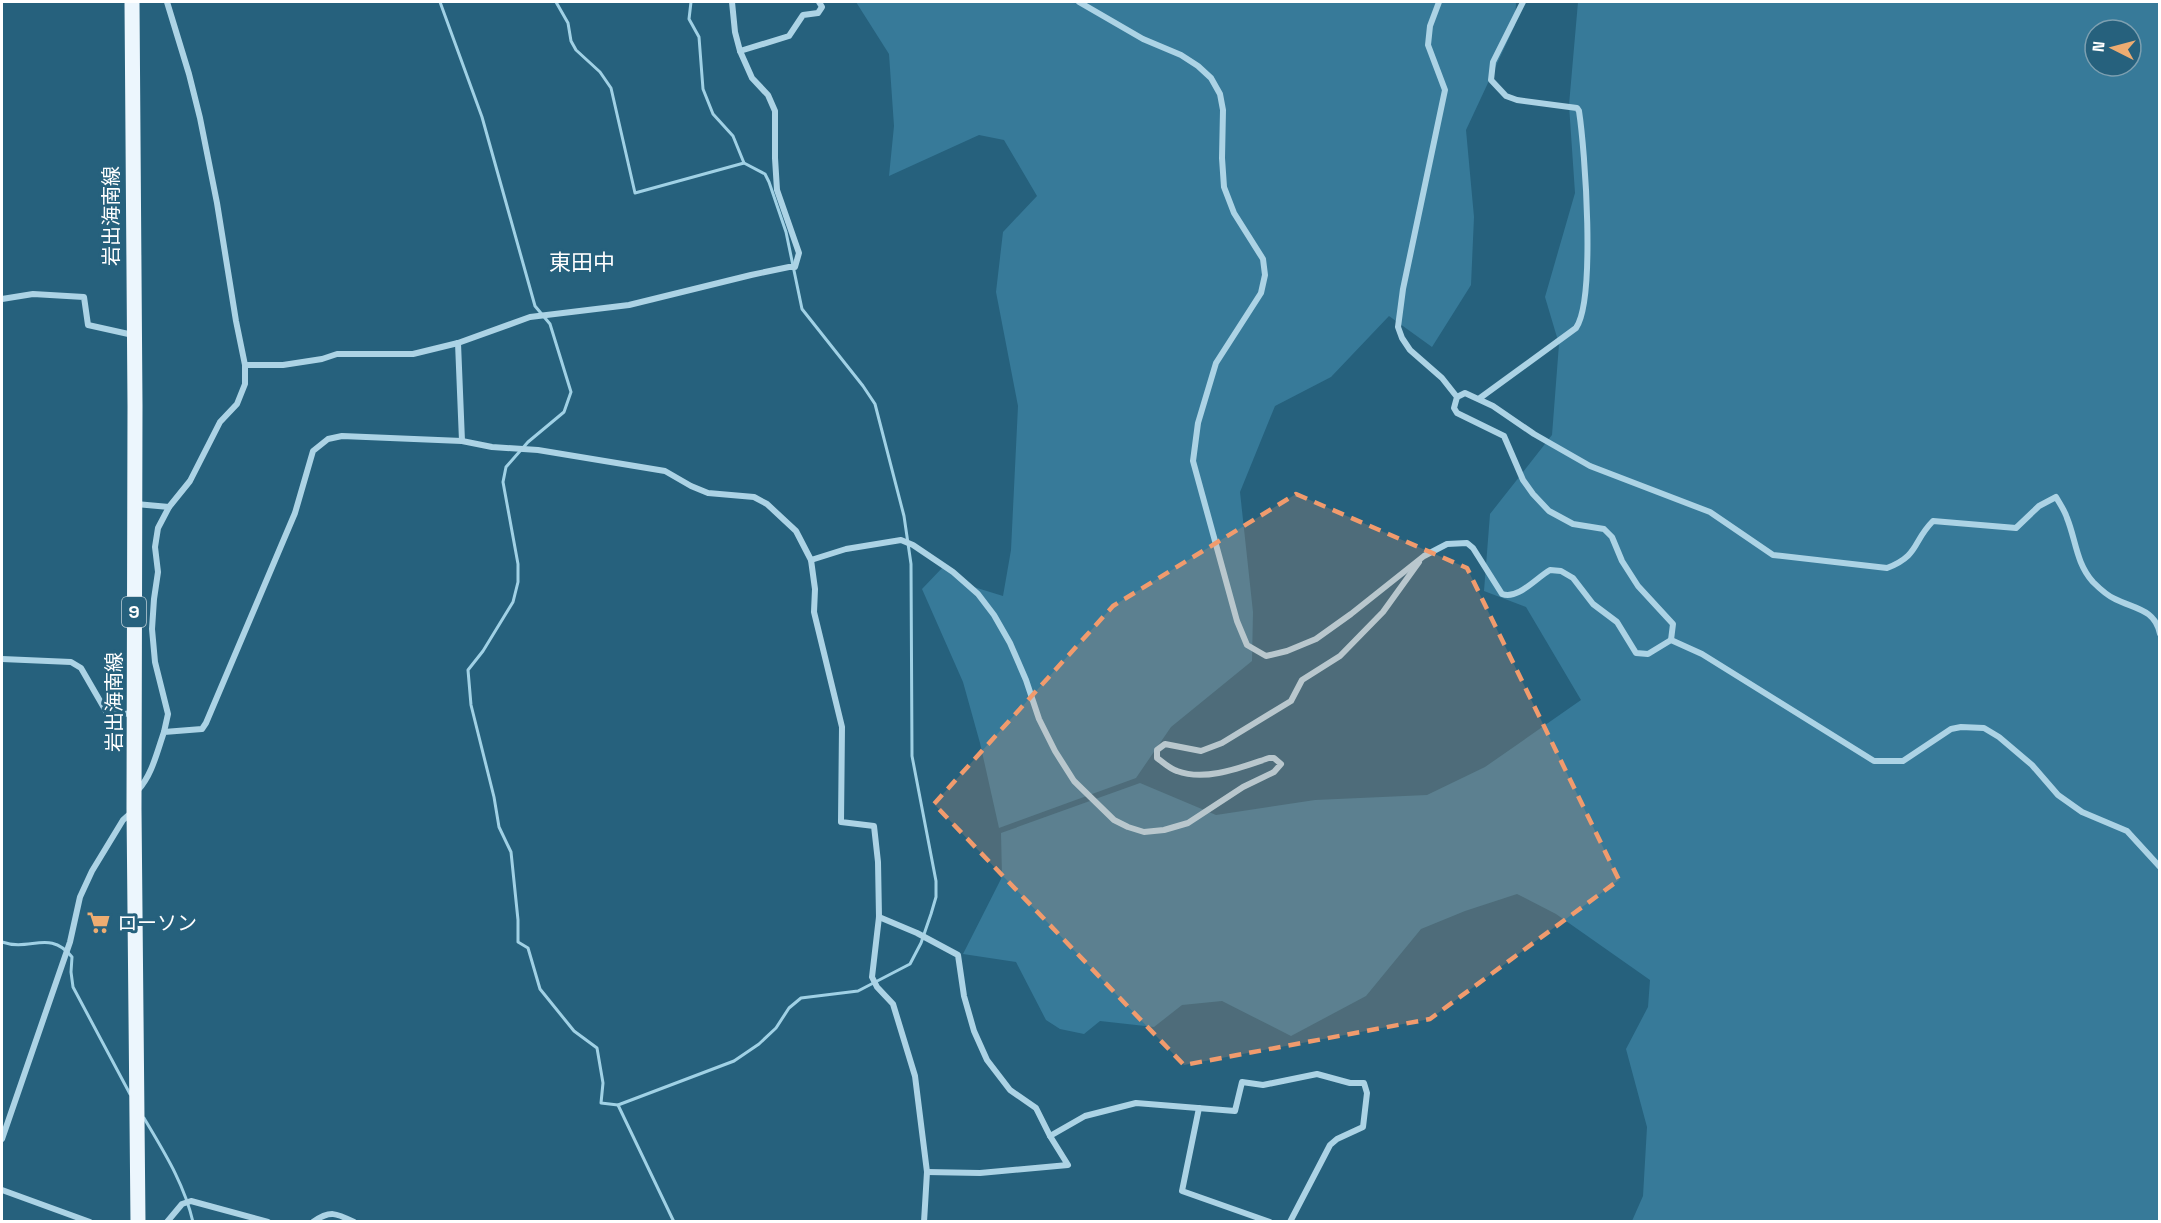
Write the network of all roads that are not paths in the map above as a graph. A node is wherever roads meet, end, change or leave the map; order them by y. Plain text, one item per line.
1 (132, 2) edge
2 (167, 2) edge
3 (732, 2) edge
4 (819, 2) edge
5 (1078, 2) edge
6 (1439, 2) edge
7 (1523, 2) edge
8 (740, 51) junction
9 (2, 299) edge
10 (133, 335) junction
11 (458, 343) junction
12 (245, 365) junction
13 (1457, 397) junction
14 (1480, 398) junction
15 (462, 441) junction
16 (134, 504) junction
17 (169, 507) junction
18 (1424, 556) junction
19 (811, 560) junction
20 (2160, 634) edge
21 (1671, 640) junction
22 (2, 659) edge
23 (135, 714) junction
24 (164, 732) junction
25 (135, 793) junction
26 (134, 809) junction
27 (2160, 867) edge
28 (879, 917) junction
29 (1199, 1108) junction
30 (1050, 1136) junction
31 (2, 1139) edge
32 (927, 1172) junction
33 (2, 1190) edge
34 (90, 1221) edge
35 (138, 1221) edge
36 (167, 1221) edge
37 (268, 1221) edge
38 (312, 1221) edge
39 (354, 1221) edge
40 (924, 1221) edge
41 (1270, 1221) edge
42 (1290, 1221) edge

1 - 10 main road, 岩出海南線 / 9
2 - 12 street
3 - 8 street
4 - 8 street
5 - 18 street
6 - 13 street
7 - 14 street
8 - 11 street
9 - 10 street
10 - 16 main road, 岩出海南線 / 9
11 - 12 street
11 - 15 street
12 - 17 street
13 - 14 street
13 - 21 street
14 - 20 street
15 - 19 street
15 - 24 street
16 - 17 street
16 - 23 main road, 岩出海南線 / 9
17 - 24 street
18 - 19 street
18 - 21 street
19 - 28 street
21 - 27 street
22 - 23 street
23 - 25 main road, 岩出海南線 / 9
24 - 25 street
25 - 26 main road, 岩出海南線 / 9
26 - 31 street
26 - 35 main road, 岩出海南線 / 9
28 - 30 street
28 - 32 street
29 - 30 street
29 - 41 street
29 - 42 street
30 - 32 street
32 - 40 street
33 - 34 street
36 - 37 street
38 - 39 street

